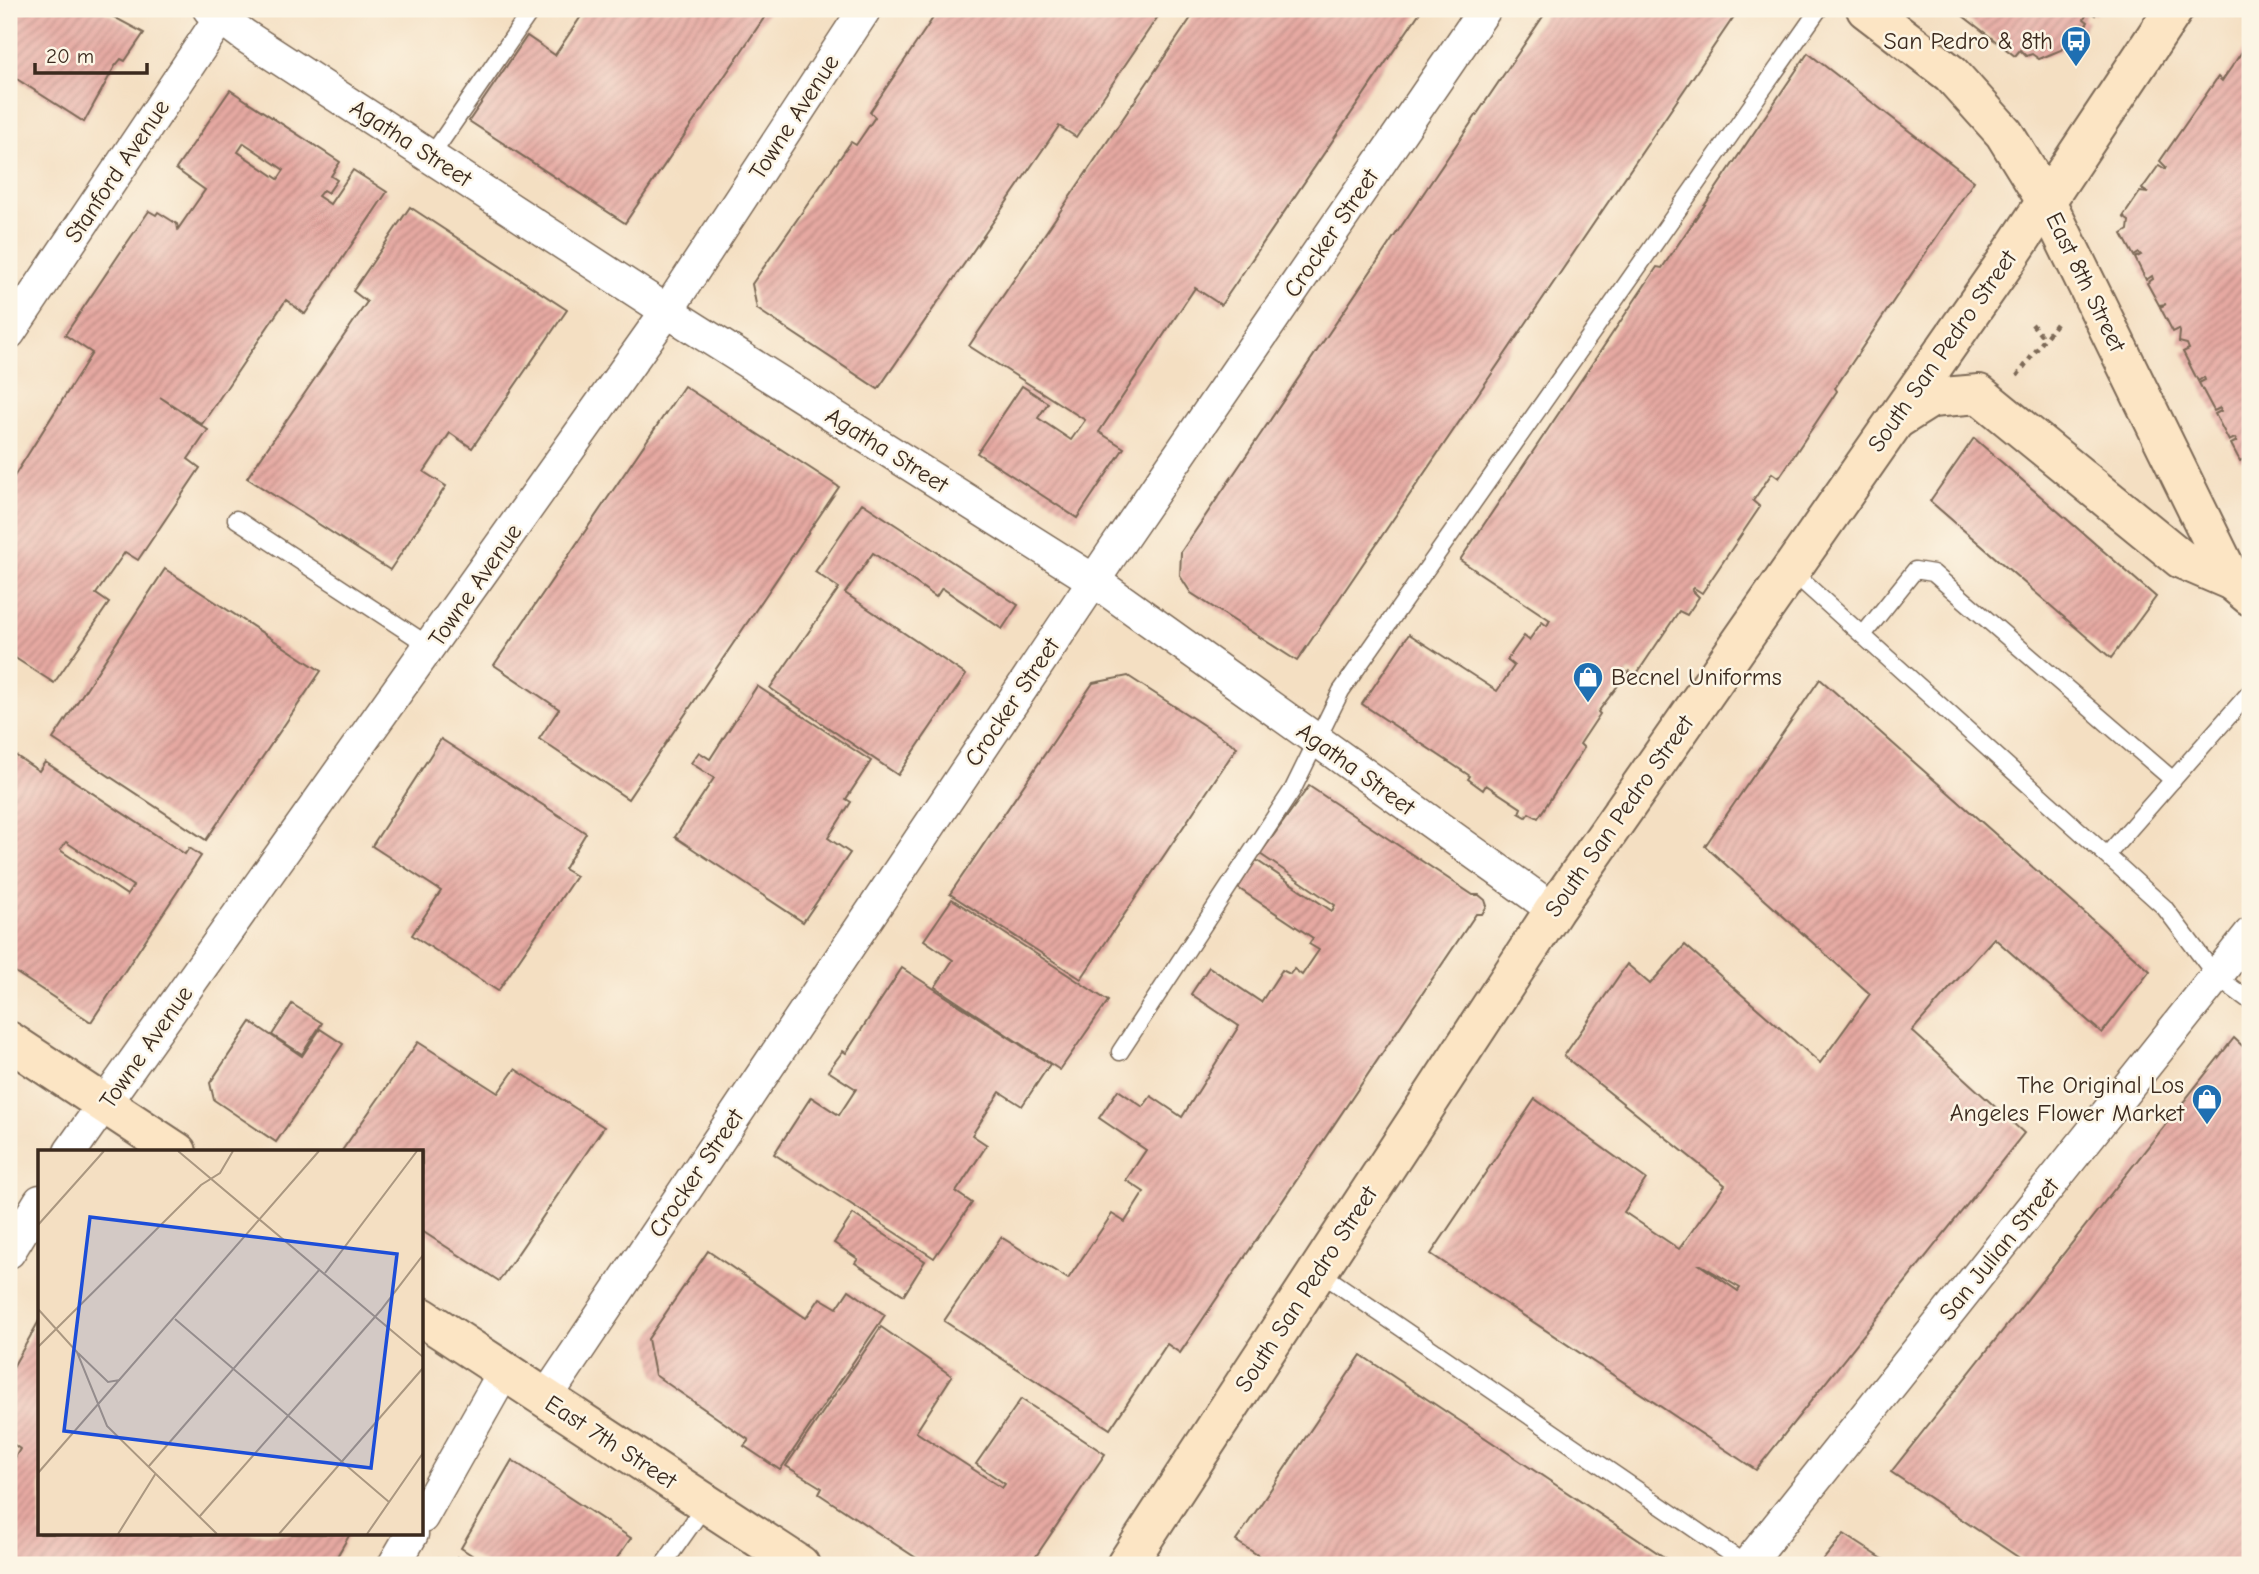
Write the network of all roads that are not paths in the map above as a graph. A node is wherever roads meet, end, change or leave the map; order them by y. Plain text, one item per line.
1 (532, 9) edge
2 (865, 9) edge
3 (1485, 9) edge
4 (1819, 9) edge
5 (1866, 9) edge
6 (2174, 9) edge
7 (218, 11) edge
8 (430, 156) junction
9 (2046, 201) junction
10 (667, 311) junction
11 (9, 333) edge
12 (1892, 423) junction
13 (236, 519) dead end
14 (1789, 569) junction
15 (1093, 580) junction
16 (2241, 589) edge
17 (1863, 635) junction
18 (431, 647) junction
19 (2250, 692) edge
20 (1318, 742) junction
21 (2173, 780) junction
22 (2107, 855) junction
23 (1554, 910) junction
24 (2250, 933) edge
25 (2216, 976) junction
26 (2250, 1001) edge
27 (9, 1041) edge
28 (1120, 1052) dead end
29 (106, 1104) junction
30 (72, 1150) edge
31 (174, 1150) edge
32 (38, 1203) edge
33 (9, 1252) edge
34 (1318, 1271) junction
35 (424, 1318) edge
36 (504, 1372) junction
37 (545, 1399) junction
38 (706, 1504) junction
39 (424, 1513) edge
40 (411, 1536) edge
41 (394, 1565) edge
42 (663, 1565) edge
43 (800, 1565) edge
44 (1126, 1565) edge
45 (1747, 1565) edge

1 - 8 lane
2 - 10 street, Towne Avenue
3 - 15 street, Crocker Street
4 - 20 lane
5 - 9 main road, East 8th Street
6 - 9 main road, South San Pedro Street
7 - 8 street, Agatha Street
7 - 11 street, Stanford Avenue
8 - 10 street, Agatha Street
9 - 12 main road, South San Pedro Street
9 - 16 main road, East 8th Street
10 - 15 street, Agatha Street
10 - 18 street, Towne Avenue
12 - 14 main road, South San Pedro Street
12 - 16 main road
13 - 18 lane
14 - 17 lane
14 - 23 main road, South San Pedro Street
15 - 20 street, Agatha Street
15 - 37 street, Crocker Street
17 - 21 lane
17 - 22 lane
18 - 29 street, Towne Avenue
19 - 21 lane
20 - 23 street, Agatha Street
20 - 28 lane
21 - 22 lane
22 - 25 lane
23 - 34 main road, South San Pedro Street
24 - 25 street, San Julian Street
25 - 26 lane
25 - 45 street, San Julian Street
27 - 29 main road
29 - 30 street, Towne Avenue
29 - 31 main road
32 - 33 street
34 - 44 main road, South San Pedro Street
34 - 45 lane
35 - 36 main road, East 7th Street
36 - 37 main road, East 7th Street
36 - 39 street
37 - 38 main road, East 7th Street
38 - 42 lane
38 - 43 main road, East 7th Street
40 - 41 street

